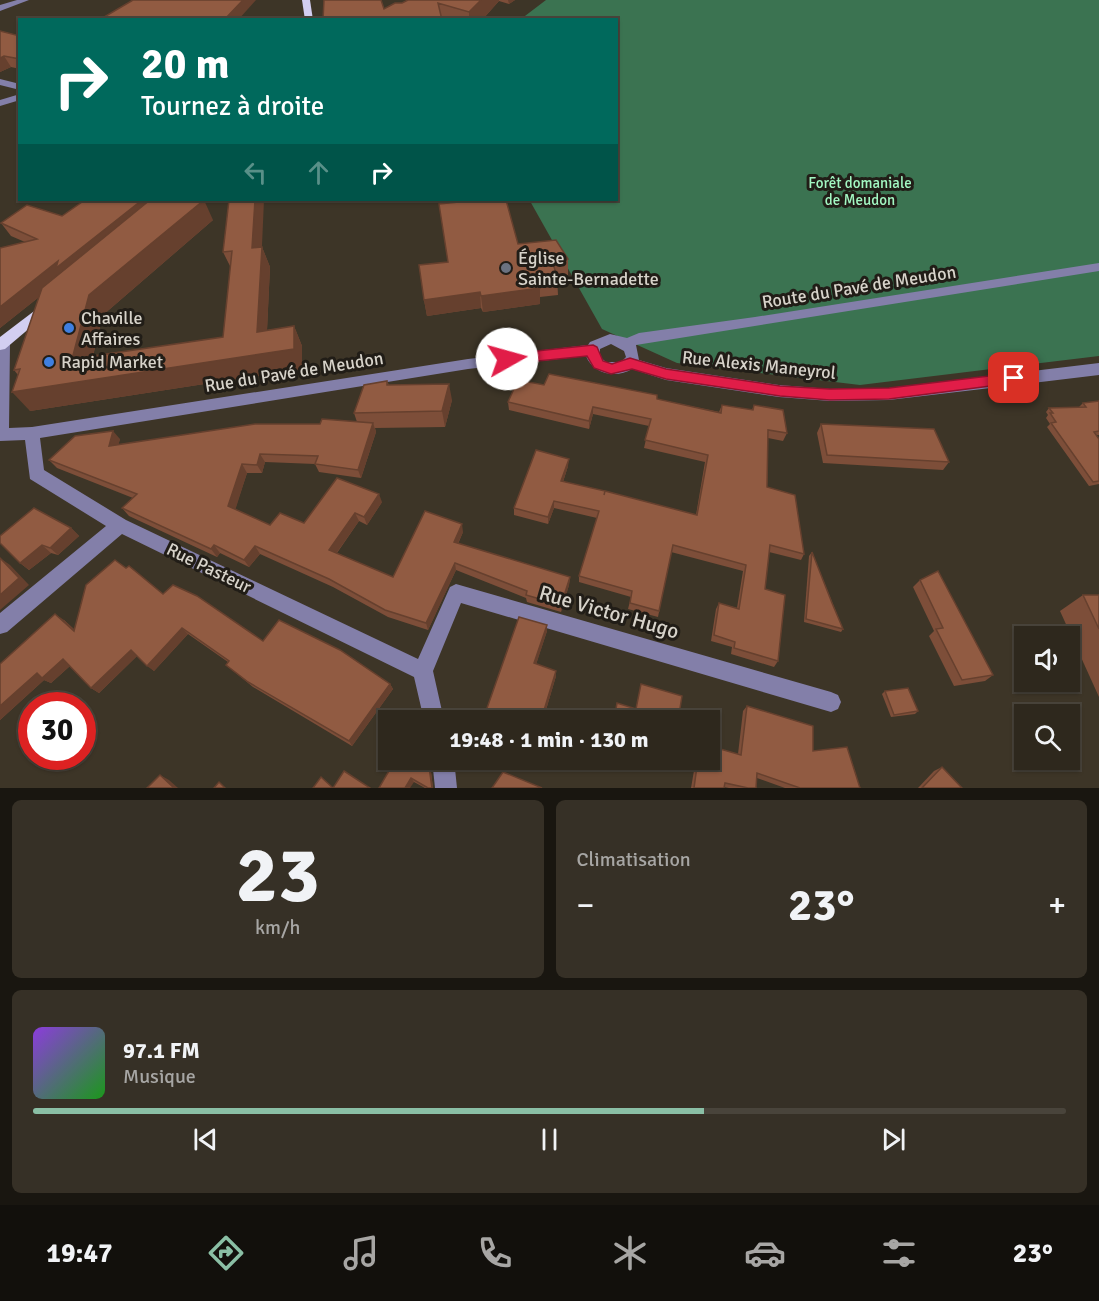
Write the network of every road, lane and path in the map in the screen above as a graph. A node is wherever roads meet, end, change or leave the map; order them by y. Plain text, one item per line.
1 (25, 0) edge
2 (306, 0) edge
3 (0, 8) edge
4 (309, 18) edge
5 (0, 82) edge
6 (18, 86) edge
7 (18, 98) edge
8 (0, 103) edge
9 (1099, 267) edge
10 (57, 297) edge
11 (1, 344) edge
12 (626, 344) junction
13 (593, 350) junction
14 (630, 363) junction
15 (1099, 369) edge
16 (32, 433) junction
17 (1, 435) edge
18 (120, 525) junction
19 (0, 625) edge
20 (423, 671) junction
21 (831, 702) dead end
22 (432, 710) edge
23 (444, 770) edge
24 (446, 788) edge

1 - 3 street
2 - 4 main road
5 - 6 street
7 - 8 street
9 - 12 street, Route du Pavé de Meudon
10 - 11 main road
11 - 17 street, Rue du Pavé de Meudon
12 - 13 street
12 - 14 street
13 - 14 street
13 - 16 street, Rue du Pavé de Meudon
14 - 15 street, Rue Alexis Maneyrol
16 - 17 street, Rue du Pavé de Meudon
16 - 18 street, Rue Pasteur
18 - 19 street
18 - 20 street, Rue Pasteur
20 - 21 street, Rue Victor Hugo
20 - 22 street
23 - 24 street

